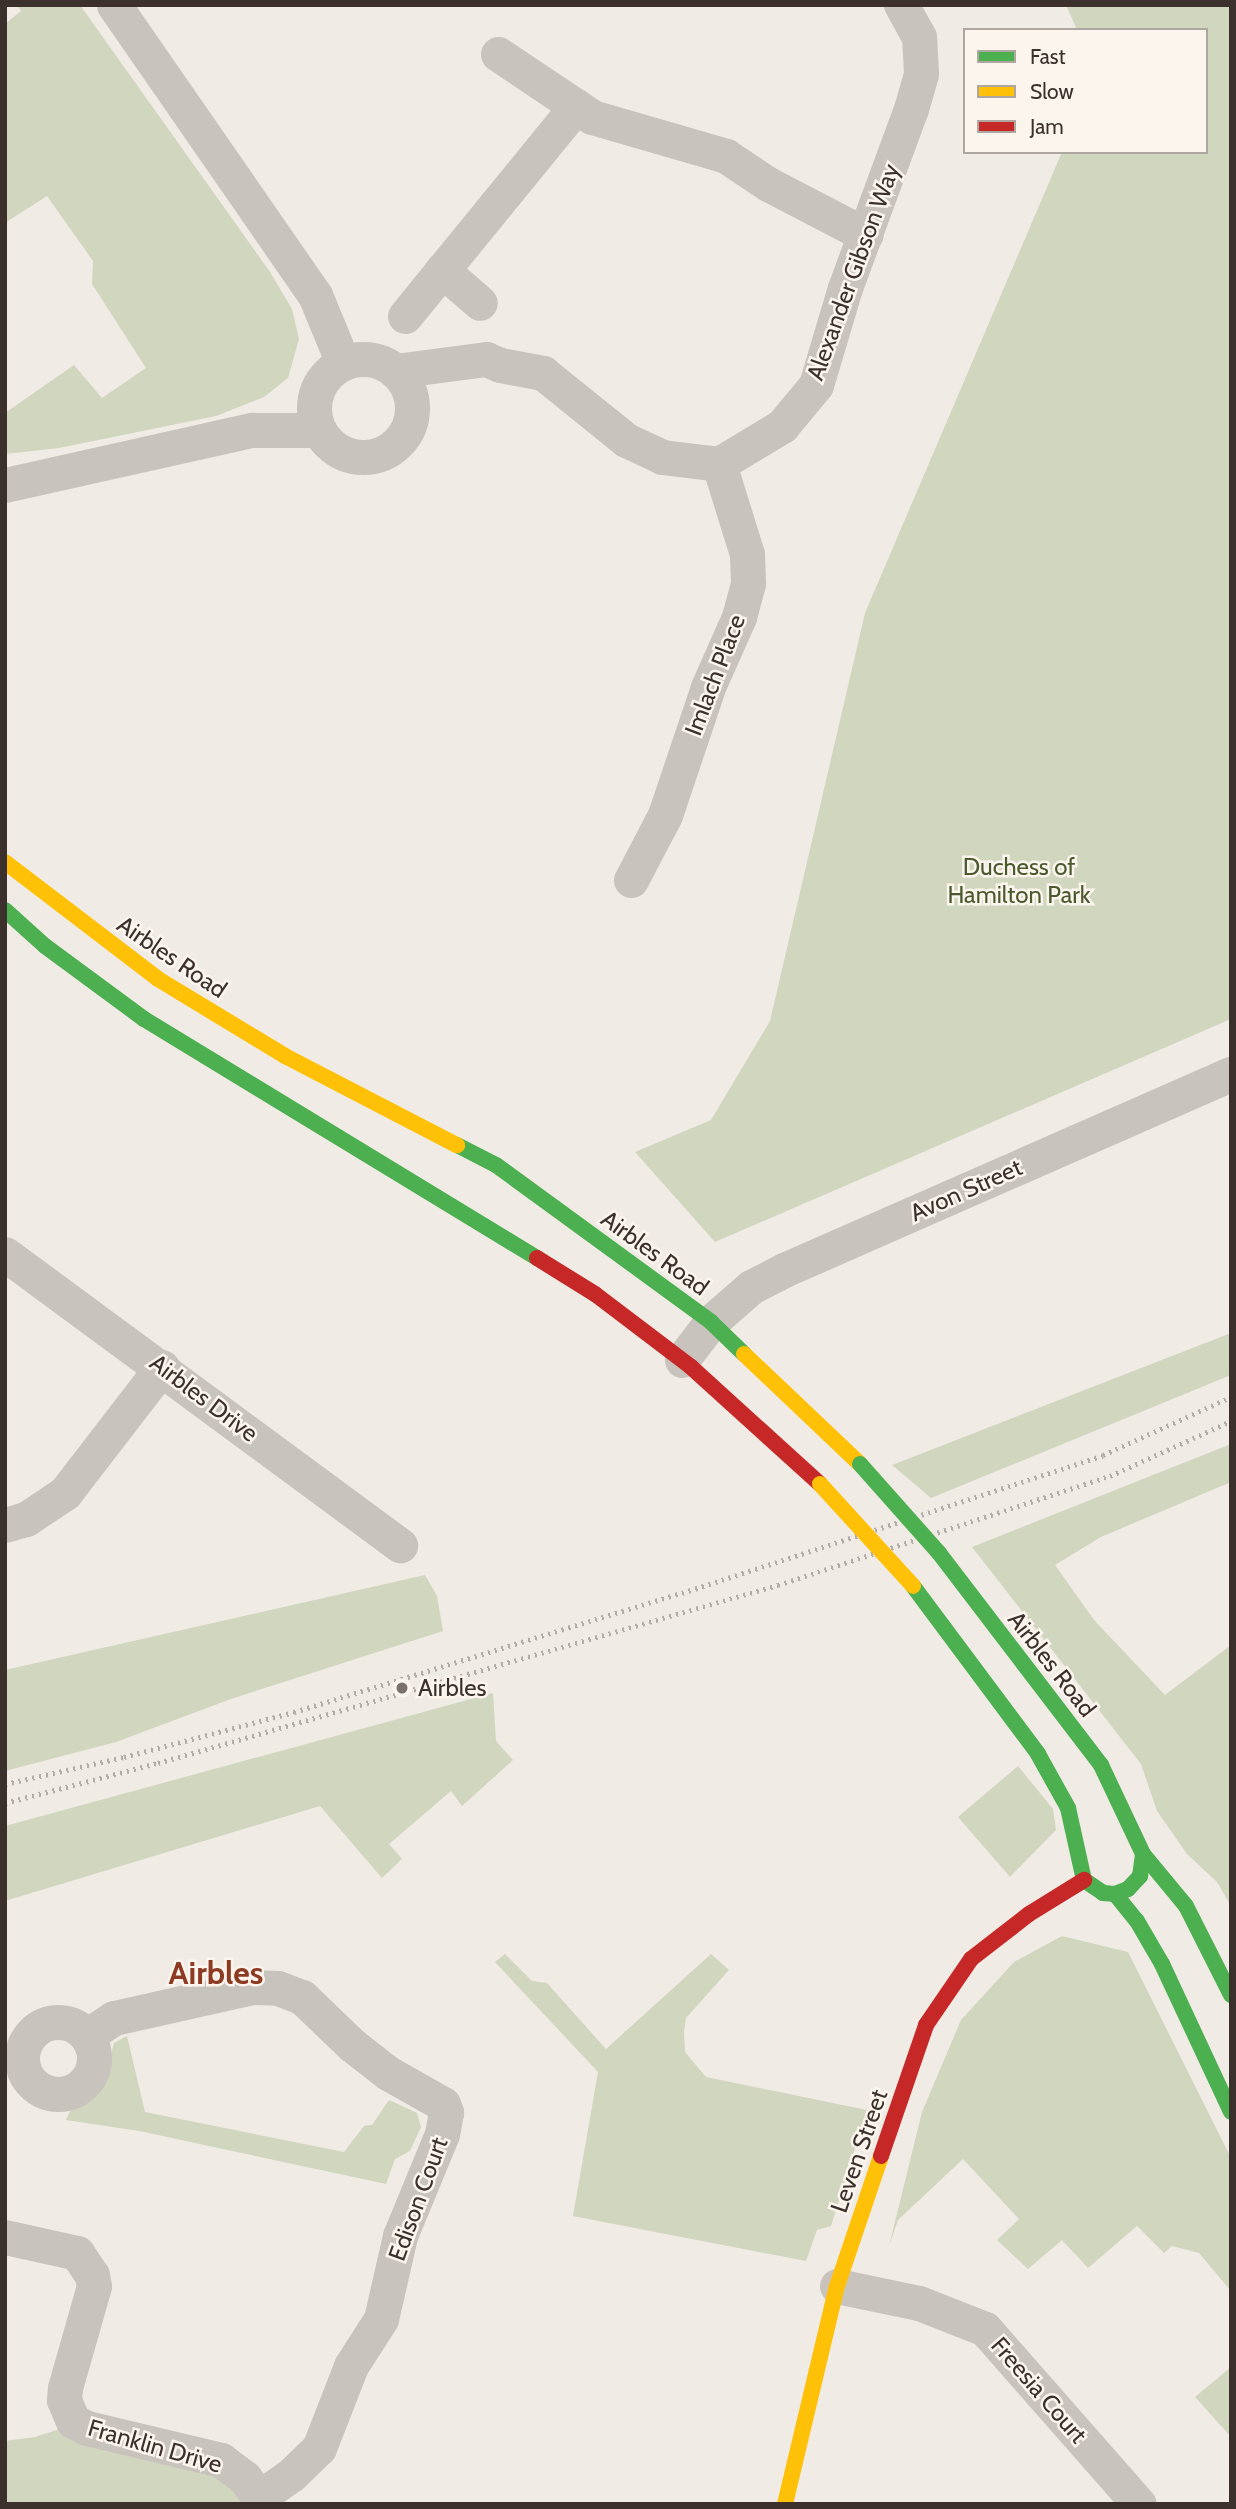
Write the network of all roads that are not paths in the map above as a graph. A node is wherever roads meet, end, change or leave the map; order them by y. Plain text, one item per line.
1 (114, 5) edge
2 (901, 5) edge
3 (498, 54) dead end
4 (576, 106) junction
5 (866, 234) junction
6 (442, 270) junction
7 (480, 303) dead end
8 (405, 316) dead end
9 (343, 363) junction
10 (402, 383) junction
11 (315, 395) junction
12 (252, 430) junction
13 (319, 430) junction
14 (719, 464) junction
15 (5, 485) edge
16 (5, 862) edge
17 (631, 880) dead end
18 (5, 910) edge
19 (1231, 1074) edge
20 (5, 1254) edge
21 (711, 1322) junction
22 (682, 1360) junction
23 (162, 1367) junction
24 (5, 1525) edge
25 (400, 1545) dead end
26 (1118, 1828) dead end
27 (1094, 1833) dead end
28 (1139, 1847) junction
29 (1079, 1855) junction
30 (1084, 1880) junction
31 (1115, 1894) junction
32 (1231, 1995) edge
33 (100, 2027) dead end
34 (1231, 2112) edge
35 (5, 2236) edge
36 (837, 2286) junction
37 (262, 2500) edge
38 (785, 2504) edge
39 (1139, 2504) edge

1 - 9 street
2 - 5 street, Alexander Gibson Way
3 - 4 street
4 - 5 street
4 - 6 street
5 - 14 street, Alexander Gibson Way
6 - 7 street
6 - 8 street
9 - 10 street
9 - 11 street
10 - 13 street
10 - 14 street
11 - 12 street
11 - 13 street
12 - 13 street
12 - 15 street
14 - 17 street, Imlach Place
16 - 21 main road, Airbles Road
18 - 22 main road
19 - 21 street, Avon Street
20 - 23 street, Airbles Drive
21 - 22 street, Avon Street
21 - 28 main road, Airbles Road, bridge
22 - 29 main road, bridge
23 - 24 street
23 - 25 street, Airbles Drive
26 - 28 main road, Airbles Road
27 - 29 main road
28 - 31 main road
28 - 32 main road, Airbles Road
29 - 30 main road
30 - 31 main road
30 - 36 main road, Leven Street
31 - 34 main road
33 - 37 street, Edison Court
35 - 37 street, Franklin Drive
36 - 38 main road, Leven Street
36 - 39 street, Freesia Court

